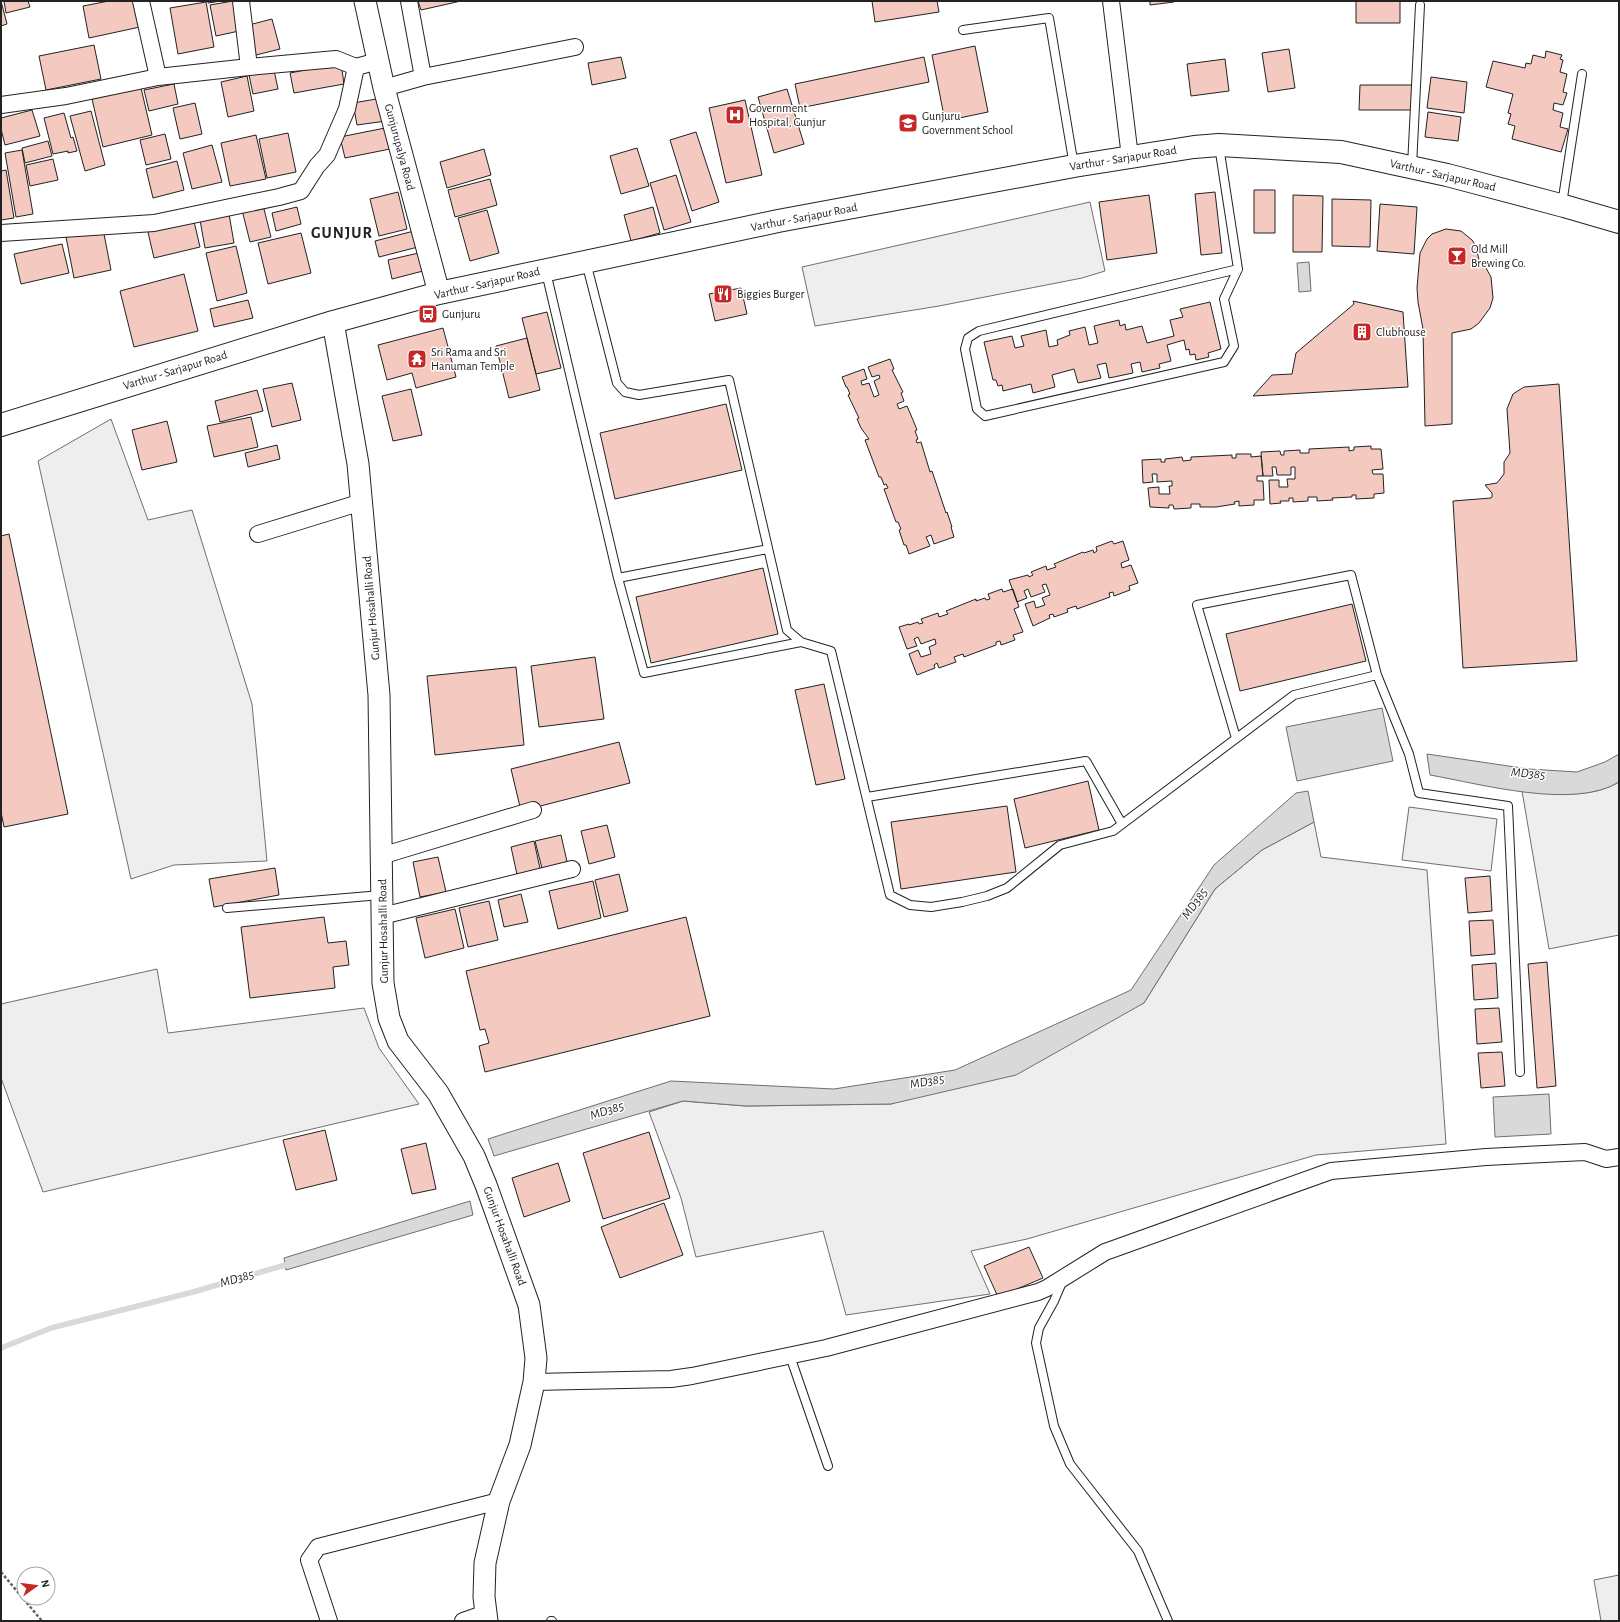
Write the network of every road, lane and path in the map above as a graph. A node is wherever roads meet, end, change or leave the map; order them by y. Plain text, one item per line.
1 (141, 1) edge
2 (241, 1) edge
3 (365, 1) edge
4 (409, 1) edge
5 (1111, 1) edge
6 (1420, 6) dead end
7 (963, 30) dead end
8 (575, 47) dead end
9 (378, 61) junction
10 (249, 67) junction
11 (356, 67) junction
12 (1582, 74) dead end
13 (158, 77) junction
14 (424, 78) junction
15 (384, 88) junction
16 (1, 105) edge
17 (1219, 145) junction
18 (1130, 157) junction
19 (1074, 166) junction
20 (1412, 168) junction
21 (1562, 205) junction
22 (1619, 222) edge
23 (1, 233) edge
24 (586, 261) junction
25 (1238, 269) junction
26 (546, 270) junction
27 (439, 293) junction
28 (334, 322) junction
29 (1, 425) edge
30 (362, 502) junction
31 (258, 534) dead end
32 (768, 549) junction
33 (618, 578) junction
34 (802, 642) junction
35 (1378, 675) junction
36 (1236, 738) junction
37 (867, 797) junction
38 (533, 810) dead end
39 (1122, 824) junction
40 (381, 856) junction
41 (572, 869) dead end
42 (382, 895) junction
43 (227, 908) dead end
44 (382, 916) junction
45 (1520, 1072) dead end
46 (1619, 1157) edge
47 (1064, 1277) junction
48 (790, 1356) junction
49 (534, 1382) junction
50 (828, 1466) dead end
51 (499, 1501) junction
52 (1, 1572) edge
53 (487, 1617) edge
54 (42, 1621) edge
55 (329, 1621) edge
56 (463, 1621) edge
57 (1168, 1621) edge

1 - 13 street
2 - 10 street
3 - 9 street, Gunjurupalya Road
4 - 14 street
5 - 18 street
6 - 20 lane
7 - 19 lane
8 - 14 street
9 - 11 street
9 - 15 street, Gunjurupalya Road
10 - 11 street
10 - 13 street
11 - 23 street
12 - 21 lane
13 - 16 street
14 - 15 street
15 - 27 street, Gunjurupalya Road
17 - 18 main road, Varthur - Sarjapur Road
17 - 20 main road, Varthur - Sarjapur Road
17 - 25 lane
18 - 19 main road, Varthur - Sarjapur Road
19 - 24 main road, Varthur - Sarjapur Road
20 - 21 main road, Varthur - Sarjapur Road
21 - 22 main road, Varthur - Sarjapur Road
24 - 26 main road, Varthur - Sarjapur Road
24 - 32 lane
25 - 25 lane
26 - 27 main road, Varthur - Sarjapur Road
26 - 33 lane
27 - 28 main road, Varthur - Sarjapur Road
28 - 29 main road, Varthur - Sarjapur Road
28 - 30 street, Gunjur Hosahalli Road
30 - 31 street
30 - 40 street, Gunjur Hosahalli Road
32 - 33 lane
32 - 34 lane
33 - 34 lane
34 - 37 lane
35 - 36 lane
35 - 36 lane
35 - 45 lane
36 - 39 lane
37 - 39 lane
37 - 39 lane
38 - 40 street
40 - 42 street, Gunjur Hosahalli Road
41 - 44 street
42 - 43 lane
42 - 44 street, Gunjur Hosahalli Road
44 - 49 street, Gunjur Hosahalli Road
46 - 47 street
47 - 48 street
47 - 57 lane
48 - 49 street
48 - 50 lane
49 - 51 street, Gunjur Hosahalli Road
51 - 53 street, Gunjur Hosahalli Road
51 - 55 street
52 - 54 path
53 - 56 street

